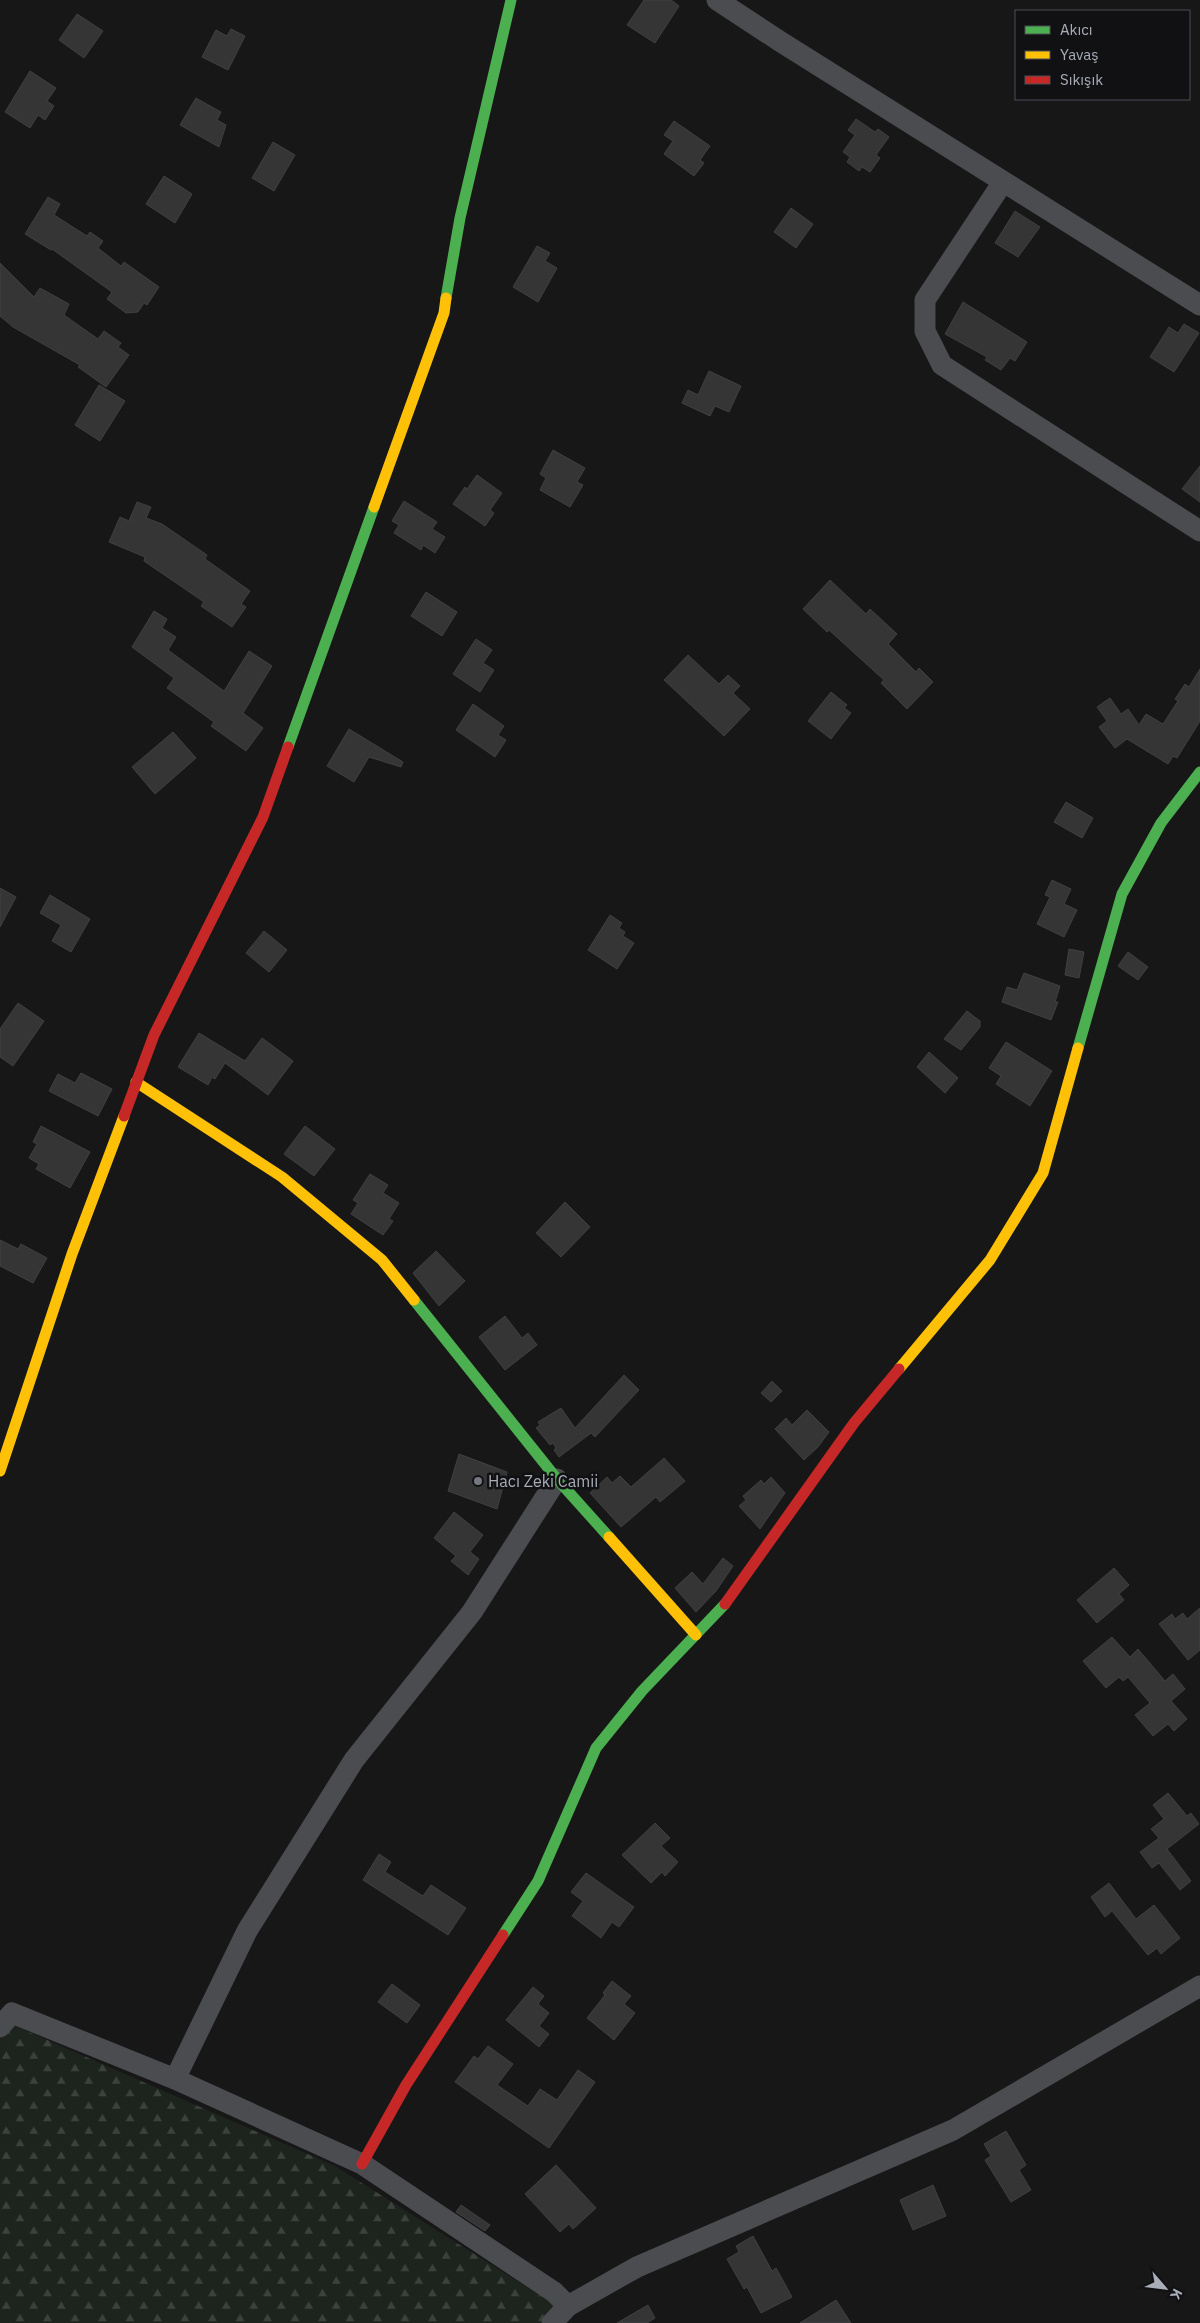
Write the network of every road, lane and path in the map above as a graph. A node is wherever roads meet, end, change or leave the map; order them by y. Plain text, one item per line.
1 (511, 0) edge
2 (717, 0) edge
3 (1002, 182) junction
4 (1200, 305) edge
5 (1200, 531) edge
6 (1200, 772) edge
7 (136, 1082) junction
8 (0, 1471) edge
9 (557, 1479) junction
10 (696, 1635) junction
11 (1200, 1986) edge
12 (0, 2027) edge
13 (175, 2078) junction
14 (362, 2164) junction
15 (568, 2306) junction
16 (552, 2323) edge

1 - 7 street
2 - 3 street
3 - 4 street
3 - 5 street
6 - 10 street
7 - 8 street
7 - 9 street
9 - 10 street
9 - 13 street
10 - 14 street
11 - 15 street
12 - 13 street
13 - 14 street
14 - 15 street
15 - 16 street

